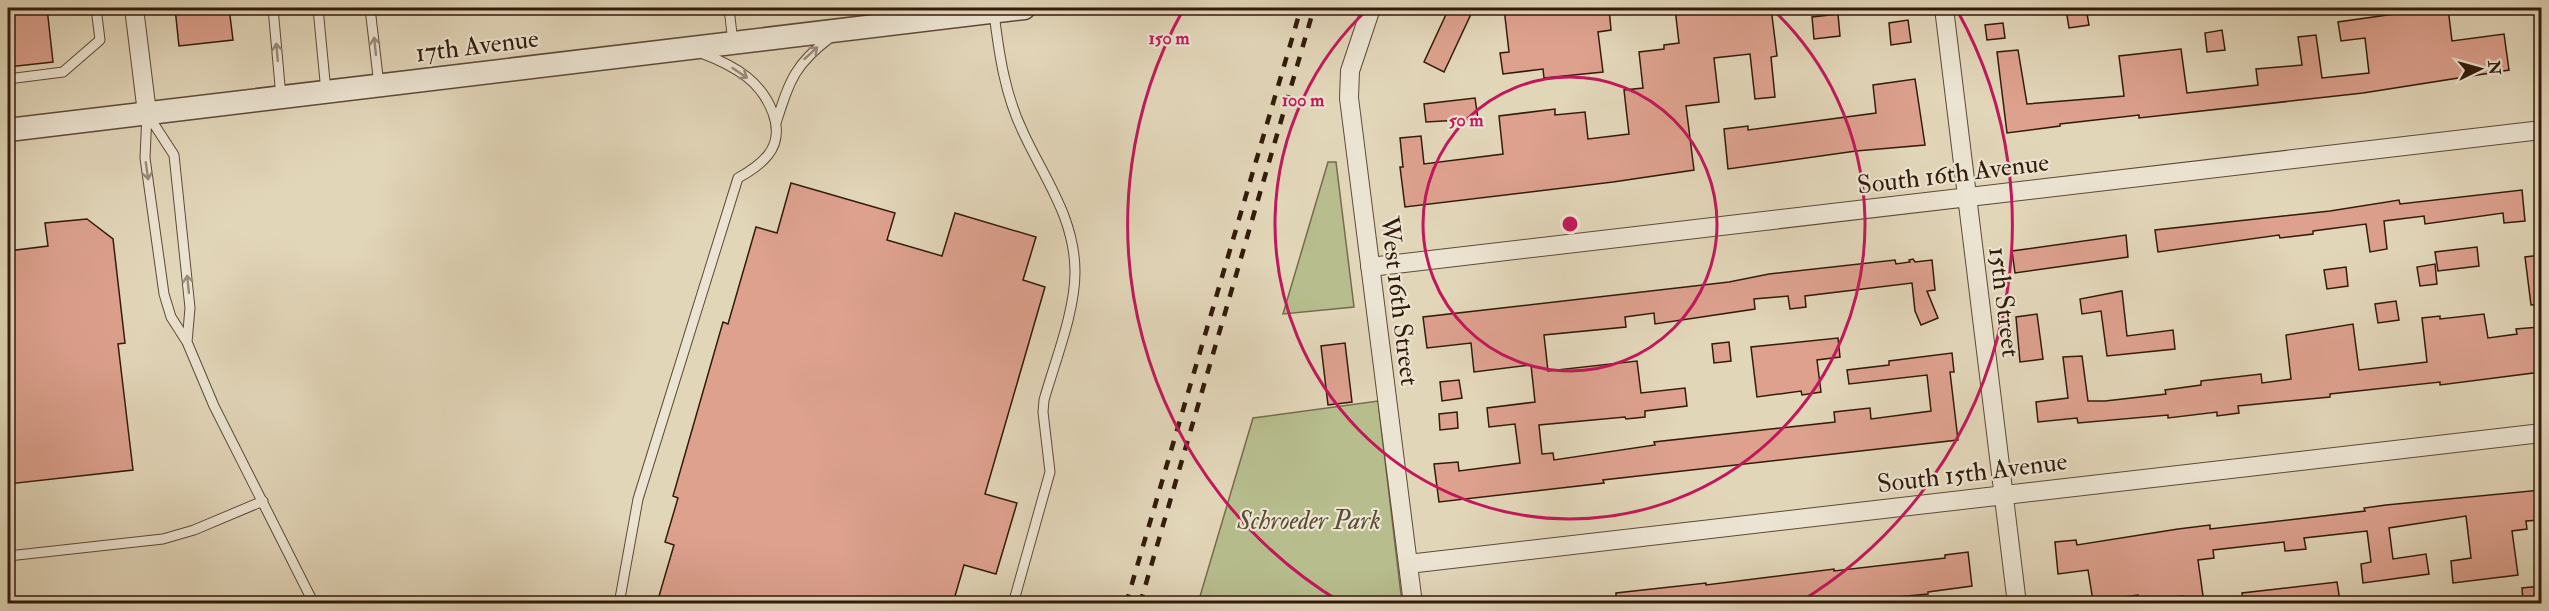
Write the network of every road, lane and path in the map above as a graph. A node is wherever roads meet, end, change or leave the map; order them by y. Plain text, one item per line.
1 (96, 8) edge
2 (134, 8) edge
3 (273, 8) edge
4 (318, 8) edge
5 (370, 8) edge
6 (729, 8) edge
7 (1024, 8) edge
8 (1371, 8) edge
9 (1944, 8) edge
10 (993, 10) edge
11 (841, 30) junction
12 (733, 43) junction
13 (687, 48) junction
14 (8, 79) edge
15 (379, 85) junction
16 (326, 92) junction
17 (281, 97) junction
18 (147, 113) junction
19 (776, 123) junction
20 (8, 130) edge
21 (2541, 130) edge
22 (1967, 197) junction
23 (1370, 267) junction
24 (187, 342) junction
25 (2541, 433) edge
26 (2003, 494) junction
27 (262, 501) junction
28 (8, 556) edge
29 (1408, 564) junction
30 (314, 603) edge
31 (619, 603) edge
32 (1013, 603) edge
33 (1413, 603) edge
34 (2017, 603) edge

1 - 14 lane
2 - 18 street
17 -> 3 lane
4 - 16 lane
15 -> 5 lane
6 - 12 lane
7 - 10 street, 17th Avenue
8 - 23 street, West 16th Street
9 - 22 street, 15th Street
10 - 11 street, 17th Avenue
10 - 32 lane
11 - 12 street, 17th Avenue
19 -> 11 lane
12 - 13 street, 17th Avenue
13 - 15 street, 17th Avenue
13 -> 19 lane
15 - 16 street, 17th Avenue
16 - 17 street, 17th Avenue
17 - 18 street, 17th Avenue
18 - 20 street, 17th Avenue
18 -> 24 lane
24 -> 18 lane
19 - 31 lane
21 - 22 street, South 16th Avenue
22 - 23 street, South 16th Avenue
22 - 26 street, 15th Street
23 - 29 street, West 16th Street
24 - 27 lane
25 - 26 street, South 15th Avenue
26 - 29 street, South 15th Avenue
26 - 34 street, 15th Street
27 - 28 lane
27 - 30 lane
29 - 33 street, West 16th Street

